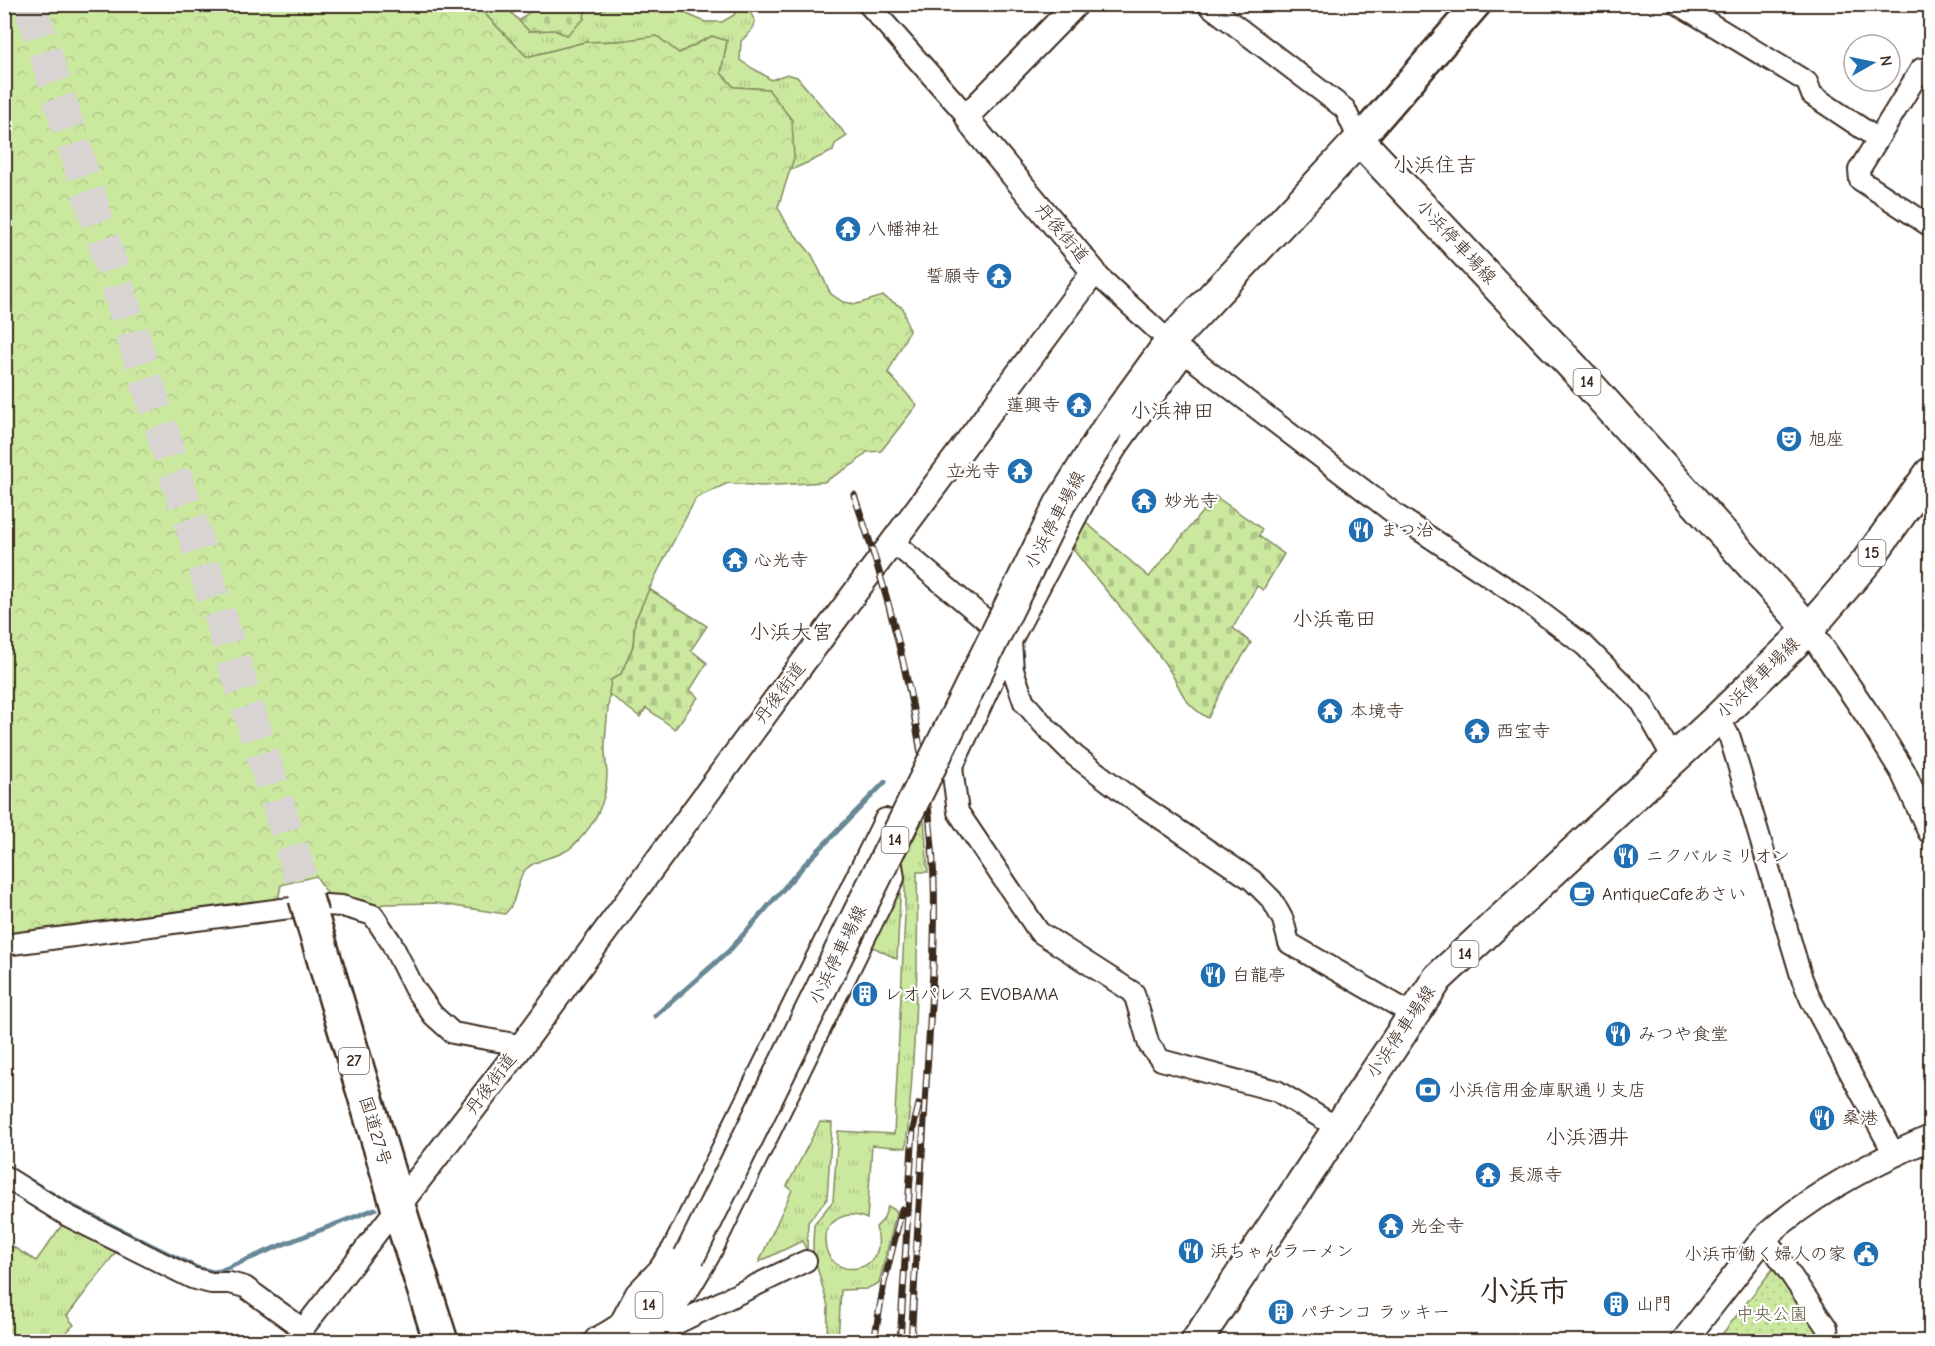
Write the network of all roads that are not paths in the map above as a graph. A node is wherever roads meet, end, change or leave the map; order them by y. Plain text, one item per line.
1 (868, 4) edge
2 (1076, 4) edge
3 (1207, 4) edge
4 (1477, 4) edge
5 (1678, 4) edge
6 (1921, 69) dead end
7 (967, 116) junction
8 (1878, 139) junction
9 (1359, 140) junction
10 (1930, 226) edge
11 (1094, 272) junction
12 (1177, 347) junction
13 (1930, 473) edge
14 (894, 543) junction
15 (1809, 629) junction
16 (1011, 641) junction
17 (1719, 717) junction
18 (1673, 758) junction
19 (1930, 831) edge
20 (307, 899) tunnel mouth
21 (4, 945) edge
22 (1412, 1014) junction
23 (520, 1045) junction
24 (1338, 1128) junction
25 (1930, 1138) edge
26 (1894, 1154) junction
27 (4, 1176) edge
28 (398, 1206) junction
29 (1765, 1237) junction
30 (806, 1261) dead end
31 (298, 1335) edge
32 (611, 1339) edge
33 (441, 1341) edge
34 (1196, 1341) edge
35 (1683, 1341) edge
36 (1829, 1341) edge

1 - 7 street
2 - 7 street
3 - 9 street
4 - 9 main road
5 - 8 street
6 - 8 street
7 - 11 street, 丹後街道
8 - 10 street
9 - 12 main road, 小浜停車場線 / 14
9 - 15 main road, 小浜停車場線 / 14
11 - 12 street
11 - 14 street, 丹後街道
12 - 16 street
12 - 18 street
12 - 32 main road, 小浜停車場線 / 14, bridge
13 - 15 main road, 15
14 - 16 street
14 - 23 street, 丹後街道
15 - 17 main road, 小浜停車場線 / 14
15 - 19 street
16 - 22 street
16 - 24 street
17 - 18 main road, 小浜停車場線 / 14
17 - 26 street
18 - 22 main road, 小浜停車場線 / 14
20 - 28 highway, 国道27号 / 27
21 - 23 street
22 - 24 main road, 小浜停車場線 / 14
23 - 28 street, 丹後街道
24 - 34 main road, 小浜停車場線 / 14
25 - 26 street
26 - 29 street
27 - 31 street
28 - 31 street, 丹後街道
28 - 33 highway, 国道27号 / 27
29 - 35 street
29 - 36 street
30 - 32 street
32 - 32 street

